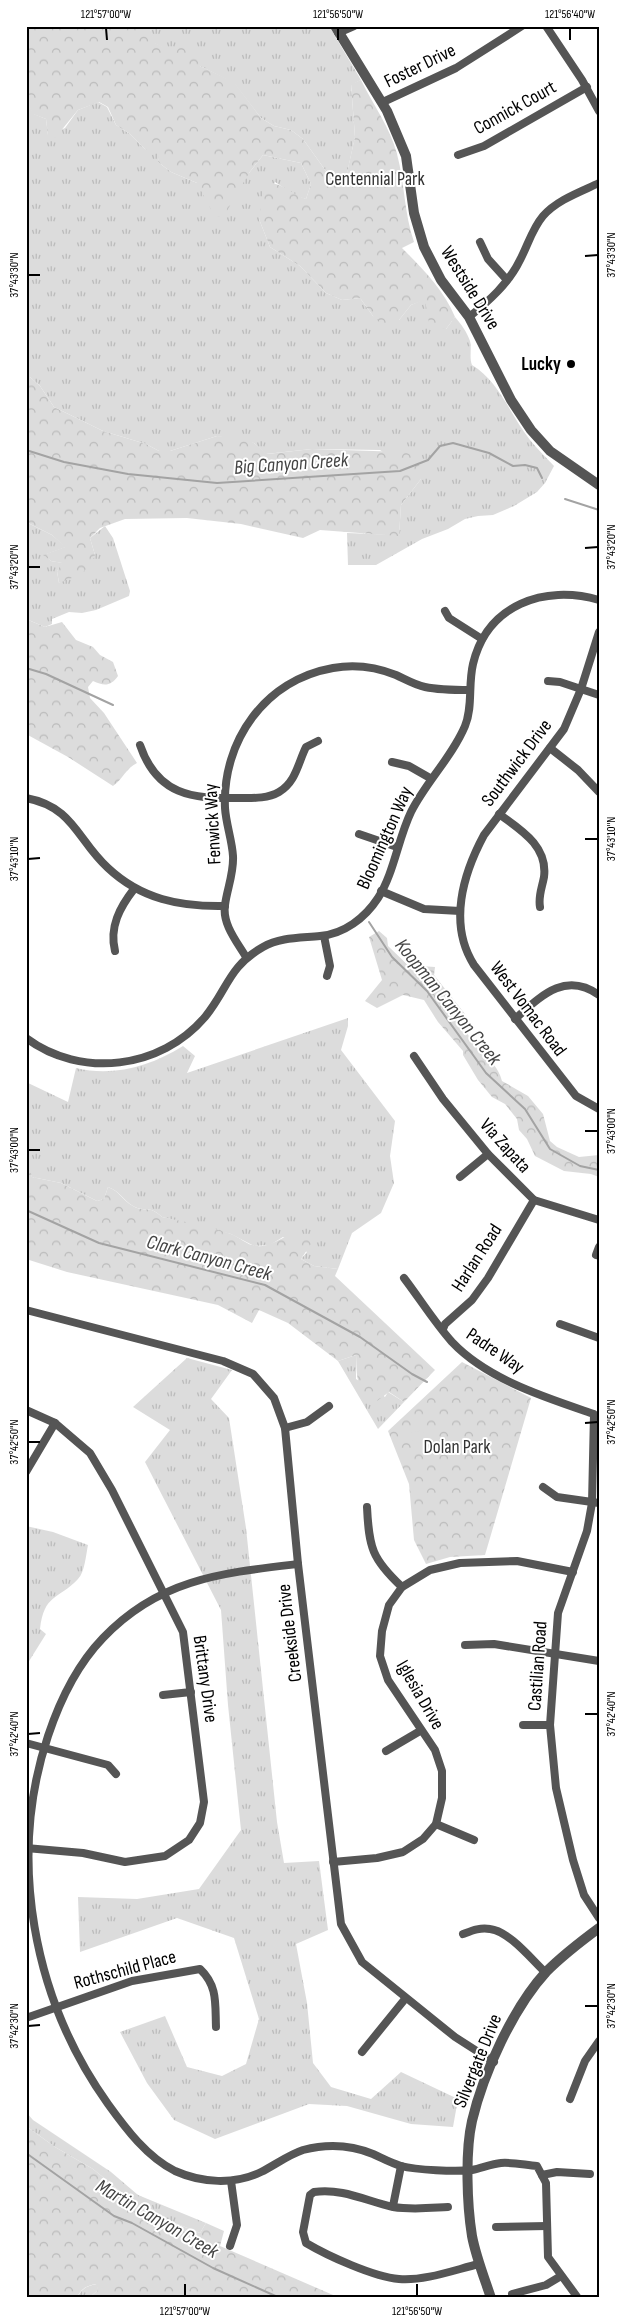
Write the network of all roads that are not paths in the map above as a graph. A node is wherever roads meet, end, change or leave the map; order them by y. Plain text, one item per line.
1 (354, 26) edge
2 (522, 26) edge
3 (546, 26) edge
4 (337, 29) edge
5 (587, 87) junction
6 (383, 102) junction
7 (599, 111) edge
8 (458, 155) dead end
9 (599, 183) edge
10 (480, 242) dead end
11 (507, 280) junction
12 (469, 317) junction
13 (599, 485) edge
14 (599, 600) edge
15 (445, 611) dead end
16 (599, 632) edge
17 (482, 639) junction
18 (548, 681) dead end
19 (582, 689) junction
20 (470, 690) junction
21 (599, 695) edge
22 (318, 741) dead end
23 (140, 745) dead end
24 (550, 748) junction
25 (392, 762) dead end
26 (430, 778) junction
27 (599, 792) edge
28 (26, 798) edge
29 (225, 799) junction
30 (499, 814) junction
31 (359, 834) dead end
32 (397, 847) junction
33 (134, 889) junction
34 (381, 892) junction
35 (224, 906) junction
36 (540, 908) dead end
37 (460, 912) junction
38 (324, 936) junction
39 (115, 951) dead end
40 (246, 957) junction
41 (327, 976) dead end
42 (599, 995) edge
43 (515, 1019) junction
44 (26, 1038) edge
45 (414, 1056) dead end
46 (599, 1109) edge
47 (488, 1154) junction
48 (460, 1177) dead end
49 (534, 1200) junction
50 (599, 1220) edge
51 (404, 1278) dead end
52 (26, 1310) edge
53 (560, 1324) dead end
54 (443, 1329) junction
55 (599, 1338) edge
56 (329, 1406) dead end
57 (26, 1410) edge
58 (594, 1414) joint
59 (55, 1423) junction
60 (285, 1428) junction
61 (26, 1472) edge
62 (543, 1487) dead end
63 (595, 1503) edge
64 (368, 1507) dead end
65 (298, 1564) junction
66 (573, 1572) junction
67 (402, 1586) junction
68 (163, 1594) junction
69 (465, 1645) dead end
70 (554, 1654) junction
71 (599, 1661) edge
72 (190, 1692) junction
73 (163, 1695) dead end
74 (522, 1725) dead end
75 (550, 1725) junction
76 (420, 1731) junction
77 (26, 1743) edge
78 (44, 1748) junction
79 (386, 1751) dead end
80 (116, 1774) dead end
81 (436, 1824) junction
82 (474, 1840) dead end
83 (28, 1848) edge
84 (333, 1862) junction
85 (599, 1918) edge
86 (599, 1928) edge
87 (462, 1934) dead end
88 (546, 1973) junction
89 (405, 1998) junction
90 (56, 2006) junction
91 (26, 2018) edge
92 (216, 2027) dead end
93 (599, 2041) edge
94 (362, 2052) dead end
95 (494, 2062) junction
96 (570, 2099) dead end
97 (401, 2166) junction
98 (469, 2170) junction
99 (590, 2174) dead end
100 (542, 2175) junction
101 (232, 2181) junction
102 (393, 2206) junction
103 (448, 2207) dead end
104 (547, 2226) junction
105 (496, 2227) dead end
106 (230, 2246) dead end
107 (479, 2264) junction
108 (561, 2276) junction
109 (512, 2294) dead end
110 (490, 2298) edge
111 (578, 2298) edge

1 - 4 street
2 - 6 street, Foster Drive
3 - 5 street
4 - 6 street, Westside Drive
5 - 7 street
5 - 8 street, Connick Court
6 - 12 street, Westside Drive
9 - 11 street
10 - 11 street
11 - 12 street
12 - 13 street, Westside Drive
14 - 17 street, Bloomington Way
15 - 17 street
16 - 19 street, Southwick Drive
17 - 20 street, Bloomington Way
18 - 19 street
19 - 21 street
19 - 24 street, Southwick Drive
20 - 26 street, Bloomington Way
20 - 29 street, Fenwick Way
22 - 29 street
23 - 29 street
24 - 27 street
24 - 30 street, Southwick Drive
25 - 26 street
26 - 32 street, Bloomington Way
28 - 33 street
29 - 35 street, Fenwick Way
30 - 36 street
30 - 37 street, Southwick Drive
31 - 32 street
32 - 34 street, Bloomington Way
33 - 35 street
33 - 39 street
34 - 37 street
34 - 38 street, Bloomington Way
35 - 40 street, Fenwick Way
37 - 43 street, West Vomac Road
38 - 40 street, Bloomington Way
38 - 41 street
40 - 44 street, Bloomington Way
42 - 43 street
43 - 46 street, West Vomac Road
45 - 47 street, Via Zapata
47 - 48 street
47 - 49 street, Via Zapata
49 - 50 street, Via Zapata
49 - 54 street, Harlan Road
51 - 54 street, Padre Way
52 - 60 street, Creekside Drive
53 - 55 street
54 - 58 street, Padre Way
56 - 60 street
57 - 59 street, Brittany Drive
58 - 63 street, Castilian Road
59 - 61 street
59 - 68 street, Brittany Drive
60 - 65 street, Creekside Drive
62 - 63 street
63 - 66 street, Castilian Road
64 - 67 street
65 - 68 street
65 - 84 street, Creekside Drive
66 - 67 street, Iglesia Drive
66 - 70 street, Castilian Road
67 - 76 street, Iglesia Drive
68 - 72 street, Brittany Drive
68 - 78 street
69 - 70 street
70 - 71 street
70 - 75 street, Castilian Road
72 - 73 street
72 - 83 street, Brittany Drive
74 - 75 street
75 - 85 street, Castilian Road
76 - 79 street
76 - 81 street, Iglesia Drive
77 - 78 street
78 - 80 street
78 - 83 street
81 - 82 street
81 - 84 street
83 - 90 street
84 - 89 street, Creekside Drive
86 - 88 street, Silvergate Drive
87 - 88 street
88 - 95 street, Silvergate Drive
89 - 94 street
89 - 95 street, Creekside Drive
90 - 91 street
90 - 92 street, Rothschild Place
90 - 101 street
93 - 96 street
95 - 98 street, Silvergate Drive
97 - 98 street
97 - 101 street
97 - 102 street
98 - 100 street
98 - 107 street, Silvergate Drive
99 - 100 street
100 - 104 street
101 - 106 street
102 - 103 street
102 - 107 street
104 - 105 street
104 - 108 street
107 - 110 street, Silvergate Drive
108 - 109 street
108 - 111 street

